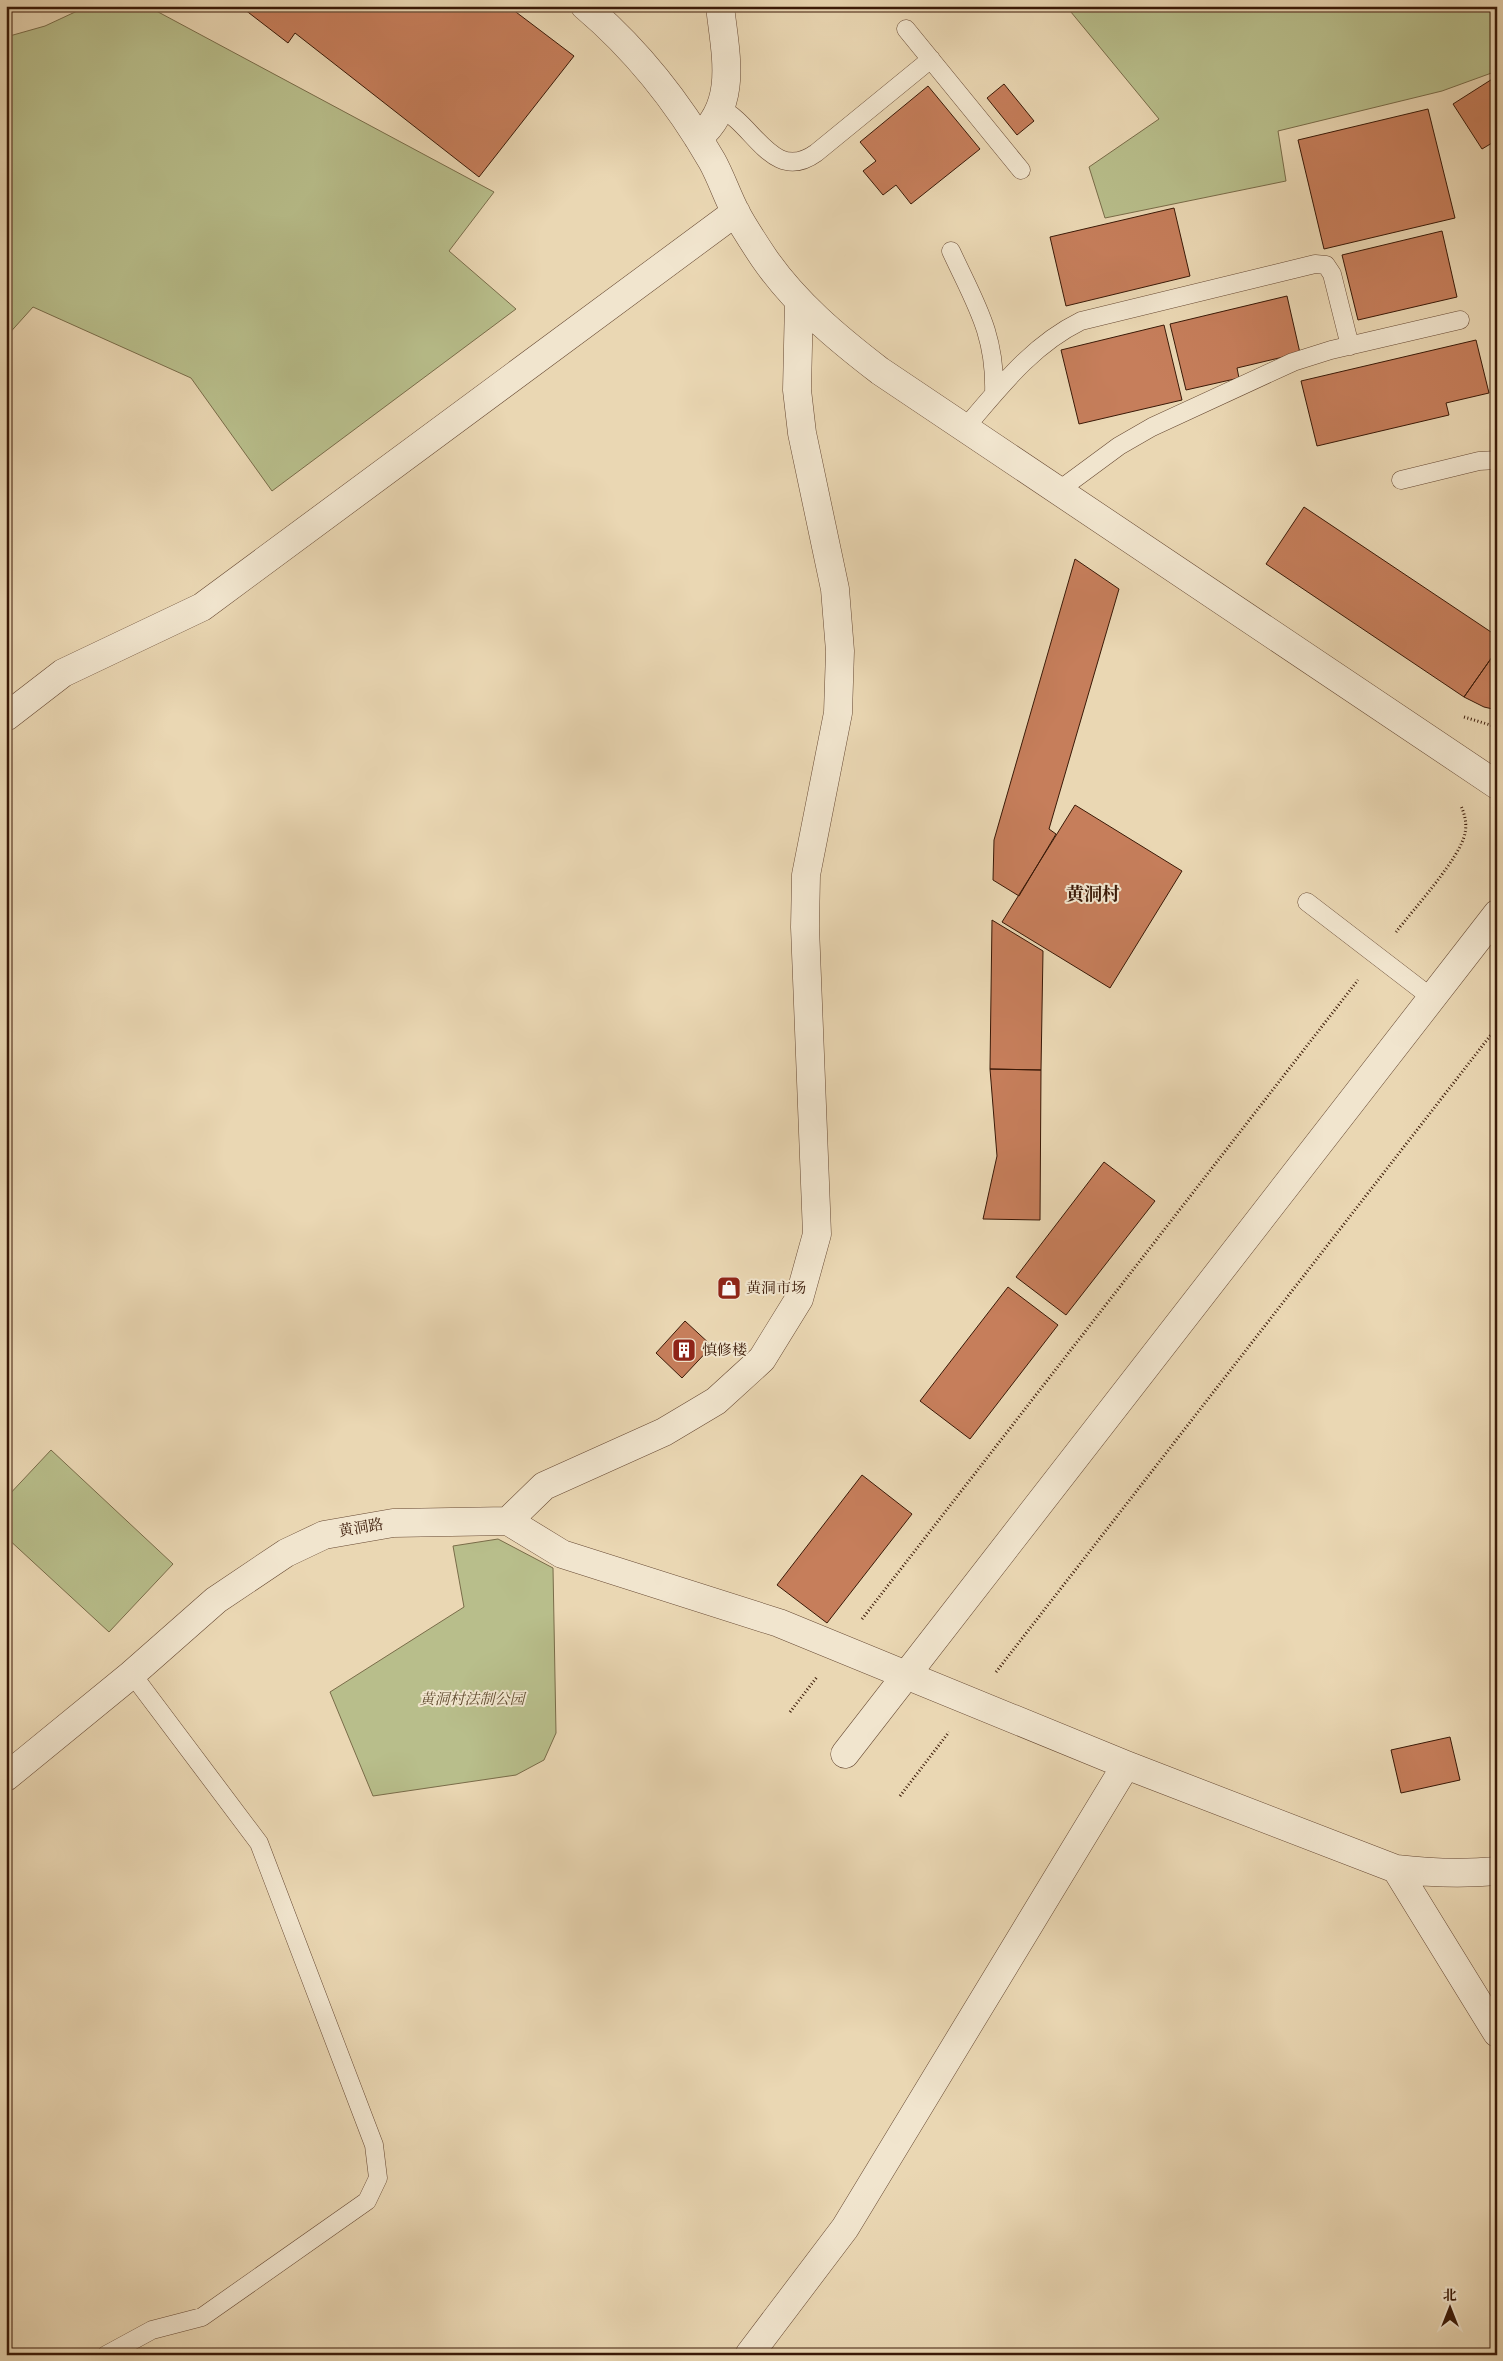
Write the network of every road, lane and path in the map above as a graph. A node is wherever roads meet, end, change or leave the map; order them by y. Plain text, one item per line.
1 (585, 6) edge
2 (720, 6) edge
3 (906, 29) dead end
4 (931, 59) junction
5 (721, 109) junction
6 (698, 138) junction
7 (1021, 170) dead end
8 (736, 212) junction
9 (951, 251) dead end
10 (799, 301) junction
11 (1460, 320) dead end
12 (1350, 346) junction
13 (994, 394) junction
14 (965, 428) junction
15 (1497, 460) edge
16 (1401, 480) dead end
17 (1058, 491) junction
18 (6, 717) edge
19 (1497, 785) edge
20 (1458, 799) dead end
21 (1307, 902) dead end
22 (1497, 914) edge
23 (1392, 937) dead end
24 (1361, 976) dead end
25 (1432, 998) junction
26 (1497, 1027) edge
27 (508, 1521) junction
28 (856, 1626) dead end
29 (820, 1673) dead end
30 (132, 1674) junction
31 (991, 1679) dead end
32 (790, 1712) dead end
33 (954, 1726) dead end
34 (845, 1754) dead end
35 (1126, 1765) junction
36 (6, 1778) edge
37 (900, 1796) dead end
38 (1396, 1869) junction
39 (1497, 1870) edge
40 (1497, 2033) edge
41 (106, 2355) edge
42 (749, 2355) edge

1 - 6 street
2 - 5 street
3 - 4 lane
4 - 5 lane
4 - 7 lane
5 - 6 street
6 - 8 street
8 - 10 street
8 - 18 street
9 - 13 lane
10 - 14 street
10 - 27 street
11 - 12 lane
12 - 13 lane
12 - 17 lane
13 - 14 lane
14 - 17 street
15 - 16 lane
17 - 19 street
20 - 23 path
21 - 25 lane
22 - 25 street
24 - 28 path
25 - 34 street
26 - 31 path
27 - 30 street, 黄洞路
27 - 35 street
29 - 32 path
30 - 36 street, 黄洞路
30 - 41 lane
33 - 37 path
35 - 38 street
35 - 42 street
38 - 39 street
38 - 40 street

